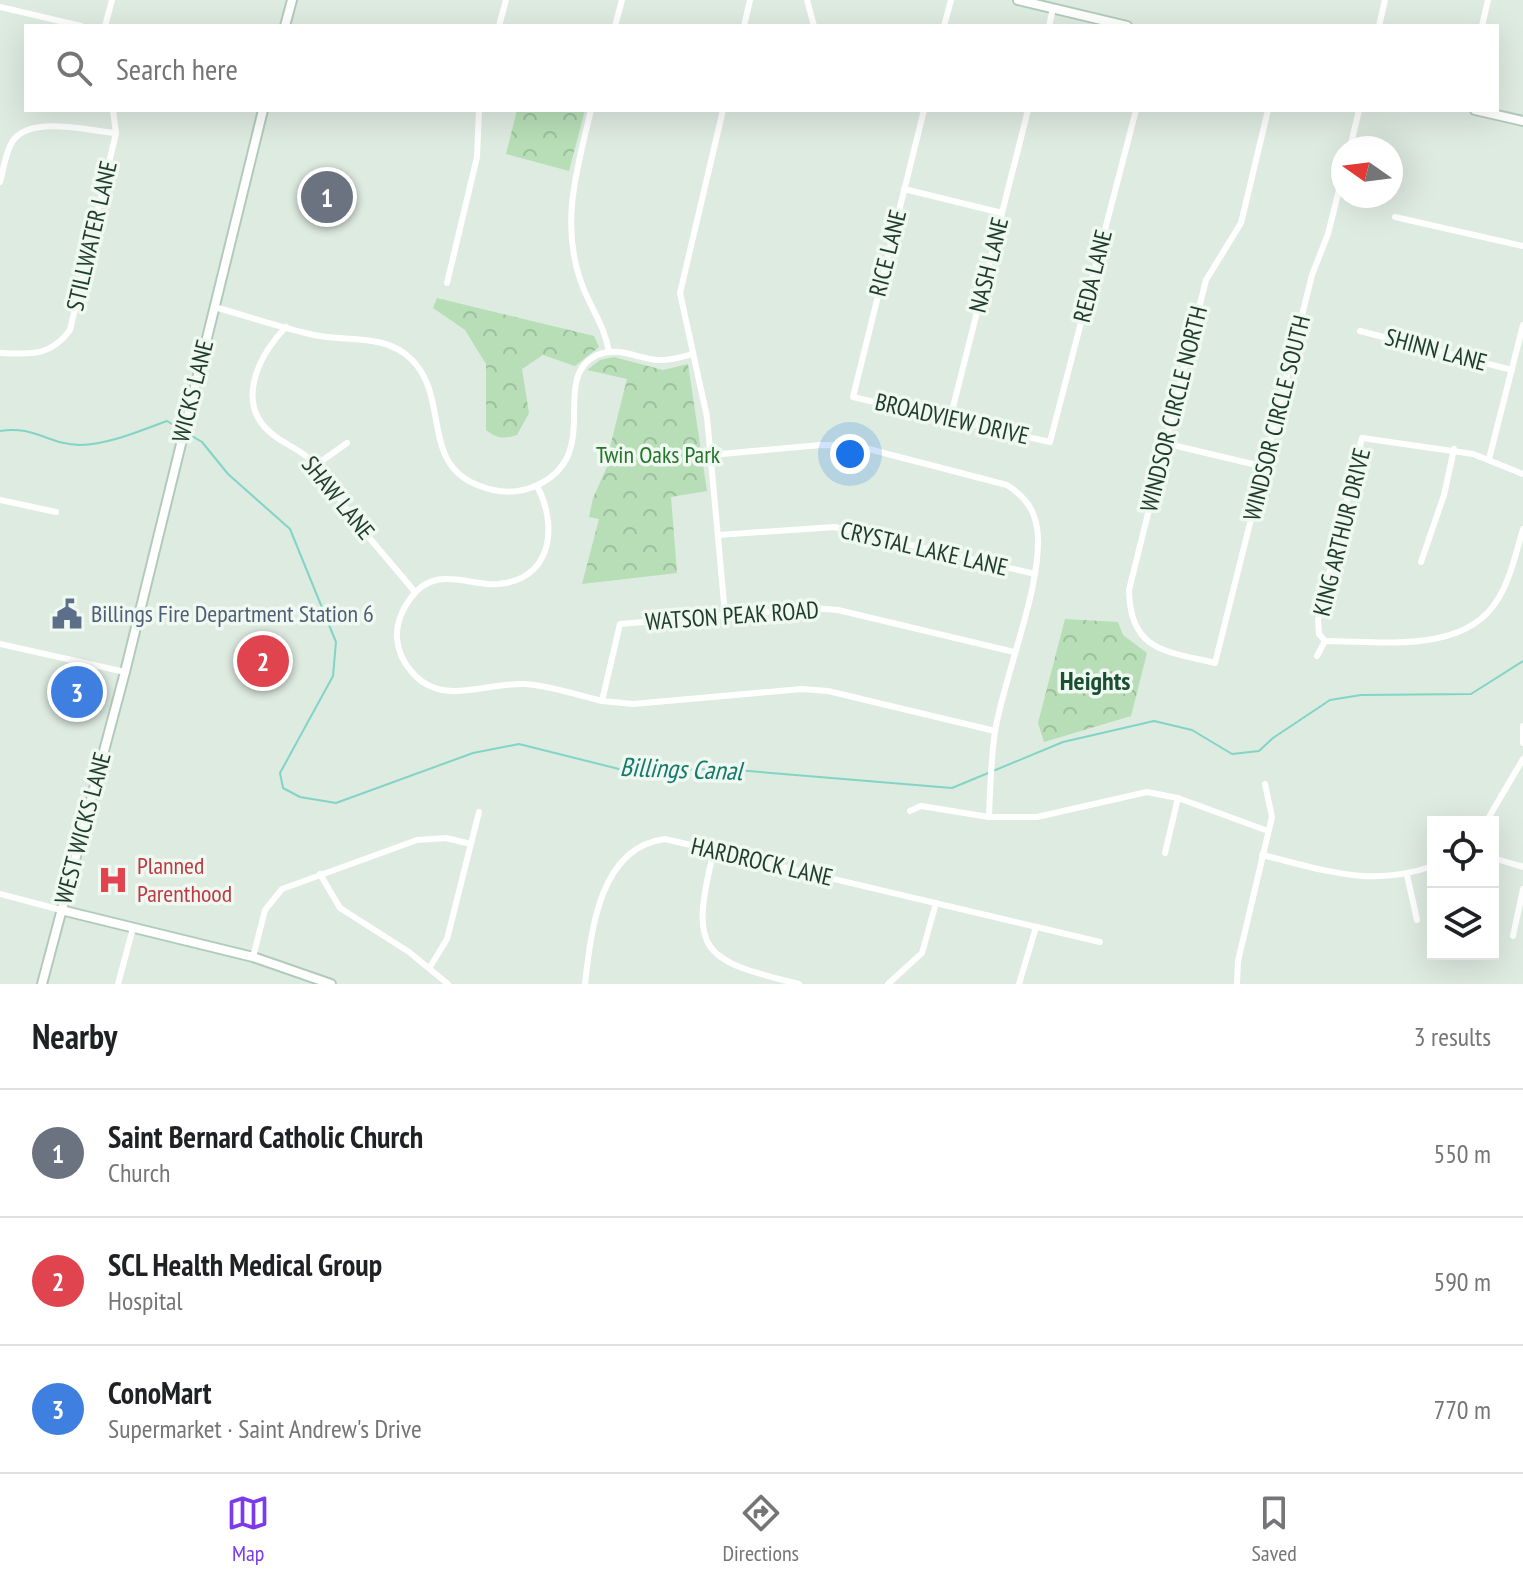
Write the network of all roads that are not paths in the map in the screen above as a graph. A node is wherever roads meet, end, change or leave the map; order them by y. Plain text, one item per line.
1 (112, 0) edge
2 (292, 0) edge
3 (506, 0) edge
4 (622, 0) edge
5 (750, 0) edge
6 (807, 0) edge
7 (951, 0) edge
8 (1018, 0) edge
9 (1385, 0) edge
10 (1488, 0) edge
11 (0, 7) edge
12 (1053, 8) junction
13 (72, 24) edge
14 (106, 24) edge
15 (286, 24) edge
16 (500, 24) edge
17 (616, 24) edge
18 (744, 24) edge
19 (813, 24) edge
20 (945, 24) edge
21 (1049, 24) edge
22 (1119, 24) edge
23 (1379, 24) edge
24 (1482, 24) edge
25 (113, 112) edge
26 (263, 112) edge
27 (479, 112) edge
28 (591, 112) edge
29 (723, 112) edge
30 (923, 112) edge
31 (1027, 112) edge
32 (1135, 112) edge
33 (1268, 112) edge
34 (1359, 112) edge
35 (1484, 112) edge
36 (1523, 121) edge
37 (116, 133) junction
38 (1353, 136) edge
39 (0, 182) edge
40 (904, 189) junction
41 (1334, 208) edge
42 (1002, 213) junction
43 (1395, 217) dead end
44 (1523, 246) edge
45 (447, 283) dead end
46 (214, 307) junction
47 (1523, 325) edge
48 (286, 327) junction
49 (1360, 331) dead end
50 (609, 352) junction
51 (0, 353) edge
52 (693, 354) junction
53 (1512, 370) junction
54 (853, 397) joint
55 (950, 419) junction
56 (1050, 442) joint
57 (347, 443) dead end
58 (1164, 443) junction
59 (1454, 449) junction
60 (710, 455) junction
61 (1489, 459) junction
62 (316, 465) junction
63 (1265, 467) junction
64 (1523, 474) edge
65 (537, 486) junction
66 (0, 500) edge
67 (56, 512) dead end
68 (1523, 529) edge
69 (718, 535) junction
70 (1421, 562) dead end
71 (1035, 574) junction
72 (415, 592) junction
73 (725, 614) junction
74 (1325, 641) junction
75 (0, 644) edge
76 (1014, 652) junction
77 (1317, 656) dead end
78 (1215, 663) joint
79 (125, 672) junction
80 (602, 701) junction
81 (1523, 726) edge
82 (995, 731) junction
83 (1522, 742) edge
84 (1523, 759) edge
85 (1265, 784) dead end
86 (1178, 798) junction
87 (910, 811) dead end
88 (479, 812) dead end
89 (1490, 816) edge
90 (989, 817) junction
91 (1268, 831) junction
92 (471, 844) junction
93 (714, 850) junction
94 (1165, 853) dead end
95 (1262, 855) junction
96 (326, 860) dead end
97 (1499, 860) edge
98 (1523, 867) edge
99 (1427, 868) edge
100 (330, 870) junction
101 (320, 874) junction
102 (1407, 875) junction
103 (1523, 889) edge
104 (0, 894) edge
105 (936, 903) junction
106 (61, 910) junction
107 (1417, 920) dead end
108 (1036, 927) junction
109 (133, 928) junction
110 (1513, 936) dead end
111 (1100, 942) dead end
112 (253, 957) junction
113 (430, 967) junction
114 (42, 984) edge
115 (118, 984) edge
116 (331, 984) edge
117 (448, 984) edge
118 (585, 984) edge
119 (799, 984) edge
120 (888, 984) edge
121 (1019, 984) edge
122 (1237, 984) edge

1 - 14 street
2 - 15 main road
3 - 16 street
4 - 17 street
5 - 18 street
6 - 19 street
7 - 20 street
8 - 12 main road
9 - 23 street
10 - 24 street
11 - 13 street
12 - 21 street
12 - 22 main road
25 - 37 street, STILLWATER LANE
26 - 46 main road, WICKS LANE
27 - 45 street
28 - 50 street
29 - 52 street
30 - 40 street, RICE LANE
31 - 42 street, NASH LANE
32 - 56 street, REDA LANE
33 - 58 street, WINDSOR CIRCLE NORTH
34 - 38 street
35 - 36 main road
37 - 39 street
37 - 51 street, STILLWATER LANE
40 - 42 street
40 - 54 street, RICE LANE
41 - 63 street, WINDSOR CIRCLE SOUTH
42 - 55 street, NASH LANE
43 - 44 street
46 - 48 street
46 - 79 main road, WICKS LANE
47 - 53 street
48 - 62 street, SHAW LANE
48 - 65 street
49 - 53 street, SHINN LANE
50 - 52 street
50 - 65 street
52 - 60 street
53 - 61 street
54 - 55 street, BROADVIEW DRIVE
55 - 56 street, BROADVIEW DRIVE
57 - 62 street
58 - 63 street
58 - 78 street, WINDSOR CIRCLE NORTH
59 - 61 street, KING ARTHUR DRIVE
59 - 70 street
59 - 74 street, KING ARTHUR DRIVE
60 - 69 street
60 - 71 street
61 - 64 street, KING ARTHUR DRIVE
62 - 72 street, SHAW LANE
63 - 78 street, WINDSOR CIRCLE SOUTH
65 - 72 street
66 - 67 street
68 - 74 street
69 - 71 street, CRYSTAL LAKE LANE
69 - 73 street
71 - 76 street
72 - 80 street
73 - 76 street, WATSON PEAK ROAD
73 - 80 street, WATSON PEAK ROAD
74 - 77 street
75 - 79 street
76 - 82 street
79 - 106 main road, WEST WICKS LANE
80 - 82 street
81 - 83 street
82 - 90 street
84 - 89 street
85 - 91 street
86 - 90 street
86 - 91 street
86 - 94 street
87 - 90 street
88 - 92 street
91 - 95 street
92 - 100 street
92 - 113 street
93 - 105 street, HARDROCK LANE
93 - 118 street, HARDROCK LANE
93 - 119 street
95 - 102 street
95 - 122 street
96 - 100 street
97 - 98 street
99 - 102 street
100 - 101 street
101 - 112 street
101 - 113 street
102 - 107 street
103 - 110 street
104 - 106 street
105 - 108 street, HARDROCK LANE
105 - 120 street
106 - 109 main road
106 - 114 main road, WEST WICKS LANE
108 - 111 street, HARDROCK LANE
108 - 121 street
109 - 112 main road
109 - 115 street
112 - 116 main road
113 - 117 street

